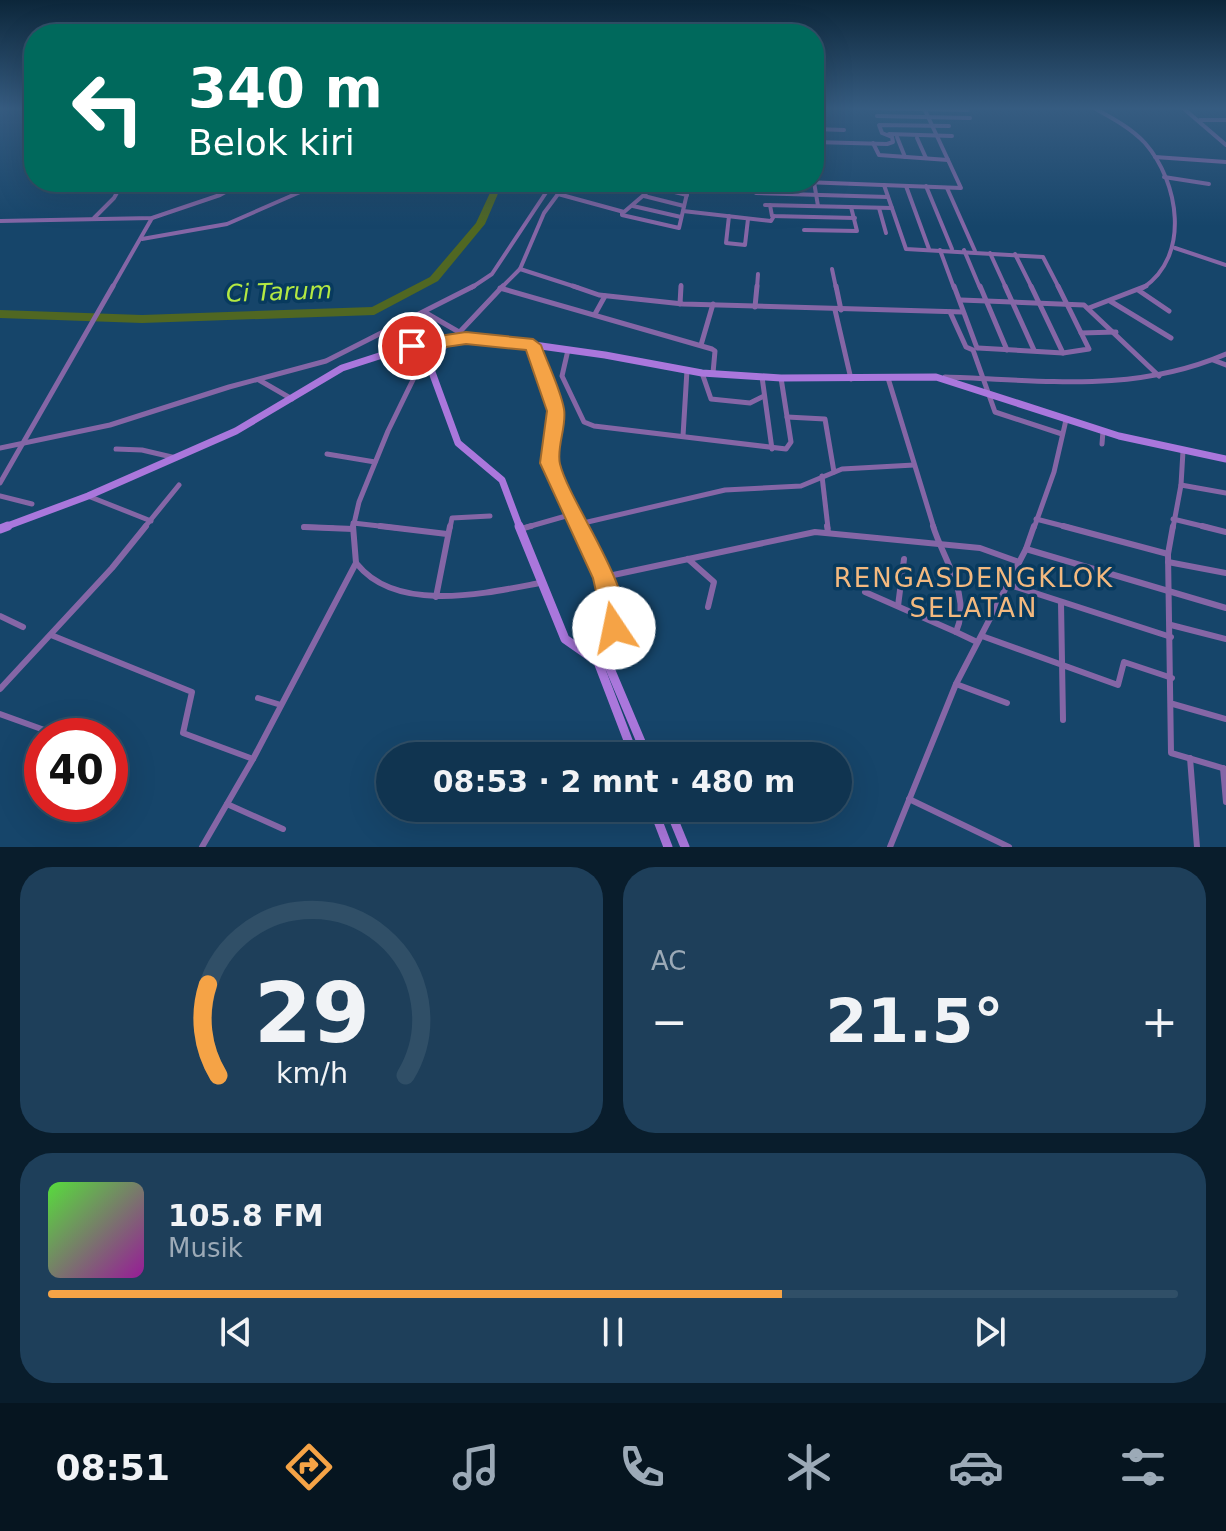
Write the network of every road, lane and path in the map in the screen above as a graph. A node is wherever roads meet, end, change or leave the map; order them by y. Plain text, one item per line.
1 (875, 148) edge
2 (899, 148) edge
3 (921, 148) edge
4 (942, 148) edge
5 (1147, 148) edge
6 (905, 157) junction
7 (1155, 157) junction
8 (926, 158) junction
9 (949, 160) junction
10 (1226, 162) edge
11 (1164, 177) junction
12 (824, 182) edge
13 (1209, 184) dead end
14 (884, 185) junction
15 (906, 186) junction
16 (926, 186) junction
17 (947, 188) junction
18 (117, 192) edge
19 (225, 192) edge
20 (300, 192) edge
21 (546, 192) edge
22 (647, 192) edge
23 (674, 192) edge
24 (688, 192) edge
25 (756, 193) dead end
26 (558, 194) joint
27 (816, 194) junction
28 (687, 195) junction
29 (643, 196) junction
30 (888, 197) junction
31 (632, 205) junction
32 (818, 206) junction
33 (851, 207) junction
34 (879, 208) junction
35 (892, 208) junction
36 (683, 211) junction
37 (622, 212) junction
38 (729, 216) junction
39 (774, 216) junction
40 (150, 218) junction
41 (855, 218) junction
42 (93, 219) junction
43 (748, 219) junction
44 (0, 221) edge
45 (804, 230) dead end
46 (886, 233) dead end
47 (141, 239) junction
48 (1175, 248) junction
49 (929, 249) junction
50 (952, 249) junction
51 (940, 250) junction
52 (964, 250) junction
53 (975, 251) junction
54 (990, 252) junction
55 (1015, 253) junction
56 (1226, 265) edge
57 (520, 269) junction
58 (832, 269) dead end
59 (758, 274) dead end
60 (681, 285) dead end
61 (500, 288) junction
62 (1138, 290) junction
63 (605, 296) junction
64 (961, 300) junction
65 (984, 300) junction
66 (1109, 300) junction
67 (1011, 302) junction
68 (1039, 303) junction
69 (680, 304) junction
70 (713, 304) junction
71 (1068, 305) junction
72 (755, 307) junction
73 (1089, 308) junction
74 (838, 310) junction
75 (1169, 311) dead end
76 (950, 312) junction
77 (963, 312) junction
78 (425, 313) junction
79 (595, 314) junction
80 (1116, 332) junction
81 (1081, 333) junction
82 (454, 337) junction
83 (1171, 338) dead end
84 (431, 342) junction
85 (533, 345) junction
86 (701, 345) junction
87 (975, 349) junction
88 (568, 350) junction
89 (1007, 350) junction
90 (1034, 350) junction
91 (1063, 353) junction
92 (1226, 354) edge
93 (1213, 360) junction
94 (326, 361) junction
95 (1224, 364) edge
96 (342, 368) junction
97 (687, 370) junction
98 (1226, 371) edge
99 (702, 373) junction
100 (713, 373) junction
101 (762, 377) junction
102 (936, 377) junction
103 (1160, 377) junction
104 (781, 378) junction
105 (888, 378) junction
106 (984, 378) junction
107 (259, 379) junction
108 (851, 379) junction
109 (764, 396) junction
110 (990, 396) junction
111 (293, 399) junction
112 (787, 417) junction
113 (1066, 420) junction
114 (1103, 431) junction
115 (1062, 434) junction
116 (683, 436) junction
117 (24, 442) junction
118 (1102, 444) dead end
119 (0, 448) edge
120 (116, 449) dead end
121 (772, 449) junction
122 (1183, 451) junction
123 (327, 454) dead end
124 (177, 459) junction
125 (1226, 459) edge
126 (375, 462) junction
127 (914, 465) junction
128 (834, 472) junction
129 (822, 476) junction
130 (0, 483) edge
131 (179, 485) dead end
132 (1181, 485) junction
133 (1226, 493) edge
134 (0, 496) edge
135 (88, 496) junction
136 (32, 504) dead end
137 (573, 514) junction
138 (490, 516) dead end
139 (1036, 519) junction
140 (1173, 519) junction
141 (151, 521) junction
142 (578, 524) junction
143 (353, 526) junction
144 (304, 527) dead end
145 (0, 529) edge
146 (520, 529) junction
147 (828, 532) junction
148 (1226, 532) edge
149 (447, 534) junction
150 (939, 545) junction
151 (1026, 549) junction
152 (1168, 558) junction
153 (687, 559) junction
154 (904, 559) dead end
155 (1019, 562) junction
156 (356, 563) junction
157 (1226, 573) edge
158 (603, 577) junction
159 (540, 583) junction
160 (1007, 584) junction
161 (865, 592) dead end
162 (1171, 593) junction
163 (436, 597) junction
164 (1061, 603) junction
165 (898, 606) junction
166 (708, 607) dead end
167 (1226, 608) edge
168 (0, 616) edge
169 (1171, 625) junction
170 (23, 627) dead end
171 (956, 632) junction
172 (51, 635) junction
173 (1171, 637) junction
174 (979, 639) junction
175 (1226, 639) edge
176 (602, 661) junction
177 (1061, 666) junction
178 (1172, 678) junction
179 (956, 684) junction
180 (0, 689) edge
181 (258, 698) dead end
182 (1007, 703) dead end
183 (1173, 704) junction
184 (281, 705) junction
185 (0, 714) edge
186 (1226, 719) edge
187 (1063, 720) dead end
188 (24, 723) edge
189 (629, 742) edge
190 (640, 742) edge
191 (1190, 758) junction
192 (253, 759) junction
193 (1224, 768) edge
194 (909, 799) junction
195 (1226, 802) edge
196 (227, 804) junction
197 (658, 822) edge
198 (675, 822) edge
199 (283, 829) dead end
200 (202, 847) edge
201 (668, 847) edge
202 (685, 847) edge
203 (890, 847) edge
204 (1009, 847) edge
205 (1197, 847) edge

1 - 6 street
2 - 6 street
3 - 8 street
4 - 9 street
5 - 7 street
6 - 8 street
7 - 10 street
7 - 11 street
8 - 9 street
9 - 17 street
11 - 13 street
11 - 48 street
12 - 14 street
14 - 15 street
14 - 30 street
15 - 16 street
15 - 49 street
16 - 17 street
16 - 50 street
17 - 53 street
18 - 42 street
19 - 40 street
20 - 47 street
21 - 78 street
22 - 29 street
23 - 28 street
24 - 28 street
25 - 27 street
26 - 37 street
26 - 57 street
27 - 30 street
27 - 32 street
28 - 36 street
29 - 31 street
29 - 36 street
30 - 35 street
31 - 36 street
31 - 37 street
32 - 33 street
32 - 39 street
33 - 34 street
33 - 41 street
34 - 35 street
34 - 46 street
35 - 49 street
36 - 37 street
36 - 38 street
38 - 43 street
38 - 43 street
39 - 41 street
39 - 43 street
40 - 42 street
40 - 47 street
41 - 45 street
42 - 44 street
47 - 117 street
48 - 56 street
48 - 62 street
49 - 51 street
50 - 51 street
50 - 52 street
51 - 64 street
52 - 53 street
52 - 65 street
53 - 54 street
54 - 55 street
54 - 67 street
55 - 68 street
55 - 71 street
57 - 61 street
57 - 63 street
58 - 74 street
59 - 72 street
60 - 69 street
61 - 79 street
61 - 82 street
62 - 66 street
62 - 75 street
63 - 69 street
63 - 79 street
64 - 65 street
64 - 77 street
65 - 67 street
65 - 89 street
66 - 73 street
66 - 83 street
67 - 68 street
67 - 90 street
68 - 71 street
68 - 91 street
69 - 70 street
70 - 72 street
70 - 86 street
71 - 73 street
71 - 81 street
72 - 74 street
73 - 80 street
74 - 76 street
74 - 108 street
76 - 77 street
76 - 87 street
77 - 87 street
78 - 82 street
78 - 94 street
79 - 86 street
80 - 81 street
80 - 103 street
81 - 91 street
82 - 84 street
82 - 85 street
82 - 146 street
84 - 96 street
84 - 126 street
85 - 88 street
85 - 137 street
86 - 100 street
87 - 89 street
87 - 106 street
88 - 97 street
88 - 116 street
89 - 90 street
90 - 91 street
92 - 93 street
93 - 95 street
93 - 103 street
94 - 96 street
94 - 107 street
95 - 98 street
96 - 111 street
97 - 99 street
97 - 116 street
99 - 100 street
99 - 109 street
100 - 101 street
101 - 104 street
101 - 109 street
102 - 105 street
102 - 106 street
102 - 110 street
103 - 106 street
104 - 108 street
104 - 112 street
105 - 108 street
105 - 127 street
106 - 110 street
107 - 111 street
107 - 117 street
109 - 121 street
110 - 113 street
110 - 115 street
111 - 124 street
112 - 121 street
112 - 128 street
113 - 114 street
113 - 115 street
114 - 118 street
114 - 122 street
115 - 139 street
116 - 121 street
117 - 119 street
117 - 130 street
120 - 124 street
122 - 125 street
122 - 132 street
123 - 126 street
124 - 135 street
126 - 143 street
127 - 128 street
127 - 150 street
128 - 129 street
129 - 142 street
129 - 147 street
131 - 141 street
132 - 133 street
132 - 140 street
134 - 136 street
135 - 141 street
135 - 145 street
137 - 142 street
137 - 146 street
138 - 149 street
139 - 151 street
139 - 152 street
140 - 148 street
140 - 152 street
141 - 172 street
142 - 158 street
143 - 144 street
143 - 149 street
143 - 156 street
146 - 159 street
147 - 150 street
147 - 153 street
149 - 163 street
150 - 155 street
150 - 171 street
151 - 155 street
151 - 162 street
152 - 157 street
152 - 162 street
153 - 158 street
153 - 166 street
154 - 165 street
155 - 160 street
156 - 163 street
156 - 184 street
158 - 176 street
159 - 163 street
159 - 176 street
160 - 164 street
160 - 174 street
161 - 165 street
162 - 167 street
162 - 169 street
164 - 173 street
164 - 177 street
165 - 171 street
168 - 170 street
169 - 173 street
169 - 175 street
171 - 174 street
172 - 180 street
172 - 192 street
173 - 178 street
174 - 177 street
174 - 179 street
176 - 189 street
176 - 190 street
177 - 178 street
177 - 187 street
178 - 183 street
179 - 182 street
179 - 194 street
181 - 184 street
183 - 186 street
183 - 191 street
184 - 192 street
185 - 188 street
191 - 193 street
191 - 205 street
192 - 196 street
193 - 195 street
194 - 203 street
194 - 204 street
196 - 199 street
196 - 200 street
197 - 201 street
198 - 202 street

